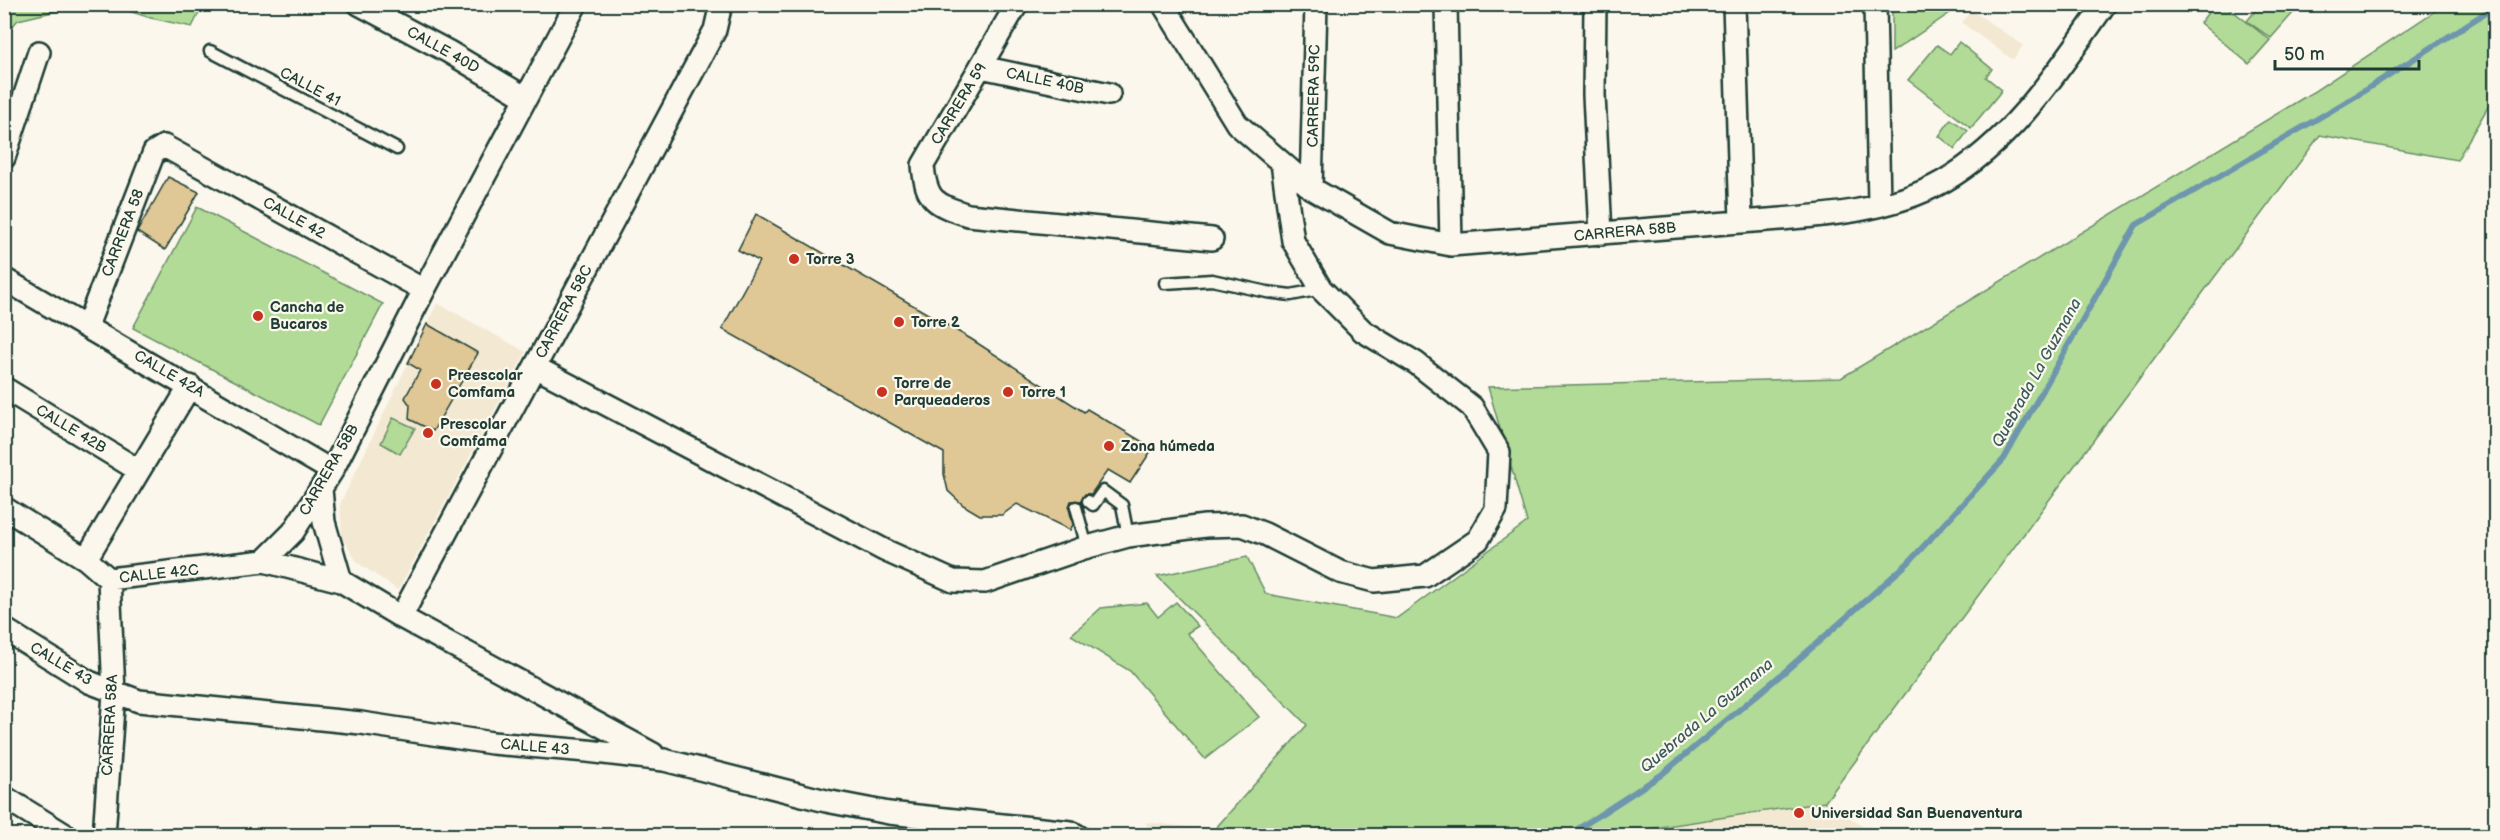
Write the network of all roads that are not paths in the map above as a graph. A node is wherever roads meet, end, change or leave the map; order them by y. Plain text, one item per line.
1 (359, 4) edge
2 (576, 4) edge
3 (721, 4) edge
4 (1017, 4) edge
5 (1163, 4) edge
6 (1316, 4) edge
7 (1446, 4) edge
8 (1595, 4) edge
9 (1734, 4) edge
10 (1875, 4) edge
11 (2101, 6) edge
12 (210, 51) dead end
13 (39, 52) dead end
14 (981, 68) junction
15 (1109, 94) dead end
16 (526, 98) junction
17 (165, 146) joint
18 (397, 149) dead end
19 (4, 158) edge
20 (1282, 163) junction
21 (1311, 188) junction
22 (1879, 205) junction
23 (1741, 222) junction
24 (1601, 234) junction
25 (1212, 239) dead end
26 (1450, 245) junction
27 (4, 279) edge
28 (1165, 284) dead end
29 (1321, 289) junction
30 (424, 290) junction
31 (87, 326) junction
32 (535, 367) junction
33 (190, 386) junction
34 (4, 388) edge
35 (138, 470) junction
36 (327, 480) junction
37 (1088, 501) dead end
38 (1076, 507) dead end
39 (4, 508) edge
40 (1128, 536) junction
41 (1087, 547) junction
42 (86, 559) junction
43 (264, 561) junction
44 (109, 579) junction
45 (341, 581) junction
46 (401, 617) junction
47 (4, 629) edge
48 (114, 693) junction
49 (664, 760) junction
50 (4, 797) edge
51 (67, 836) edge
52 (104, 836) edge
53 (1078, 836) edge

1 - 16 street, CALLE 40D
2 - 16 street, CARRERA 58B
3 - 32 street, CARRERA 58C
4 - 14 street, CARRERA 59
5 - 20 street, CARRERA 58B
6 - 21 street, CARRERA 59C
7 - 26 street
8 - 24 street
9 - 23 street
10 - 22 street
11 - 22 street, CARRERA 58B
12 - 18 lane, CALLE 41
13 - 19 street
14 - 15 street, CALLE 40B
14 - 25 street, CARRERA 59
16 - 30 street, CARRERA 58B
17 - 30 street, CALLE 42
17 - 31 street, CARRERA 58
20 - 21 street, CARRERA 58B
20 - 29 street
21 - 26 street, CARRERA 58B
22 - 23 street, CARRERA 58B
23 - 24 street, CARRERA 58B
24 - 26 street, CARRERA 58B
27 - 31 street, CALLE 42A
28 - 29 lane
29 - 40 street
30 - 36 street, CARRERA 58B
31 - 33 street, CALLE 42A
32 - 41 street
32 - 46 street, CARRERA 58C
33 - 35 street
33 - 36 street, CALLE 42A
34 - 35 street, CALLE 42B
35 - 42 street
36 - 43 street, CARRERA 58B
36 - 45 street
37 - 40 lane
38 - 41 lane
39 - 42 street, CALLE 42C
40 - 41 street
42 - 44 street, CALLE 42C
43 - 44 street, CALLE 42C
43 - 45 street
44 - 48 street, CARRERA 58A
45 - 46 street
46 - 49 street
47 - 48 street, CALLE 43
48 - 49 street, CALLE 43
48 - 52 street, CARRERA 58A
49 - 53 street, CALLE 43
50 - 51 street

